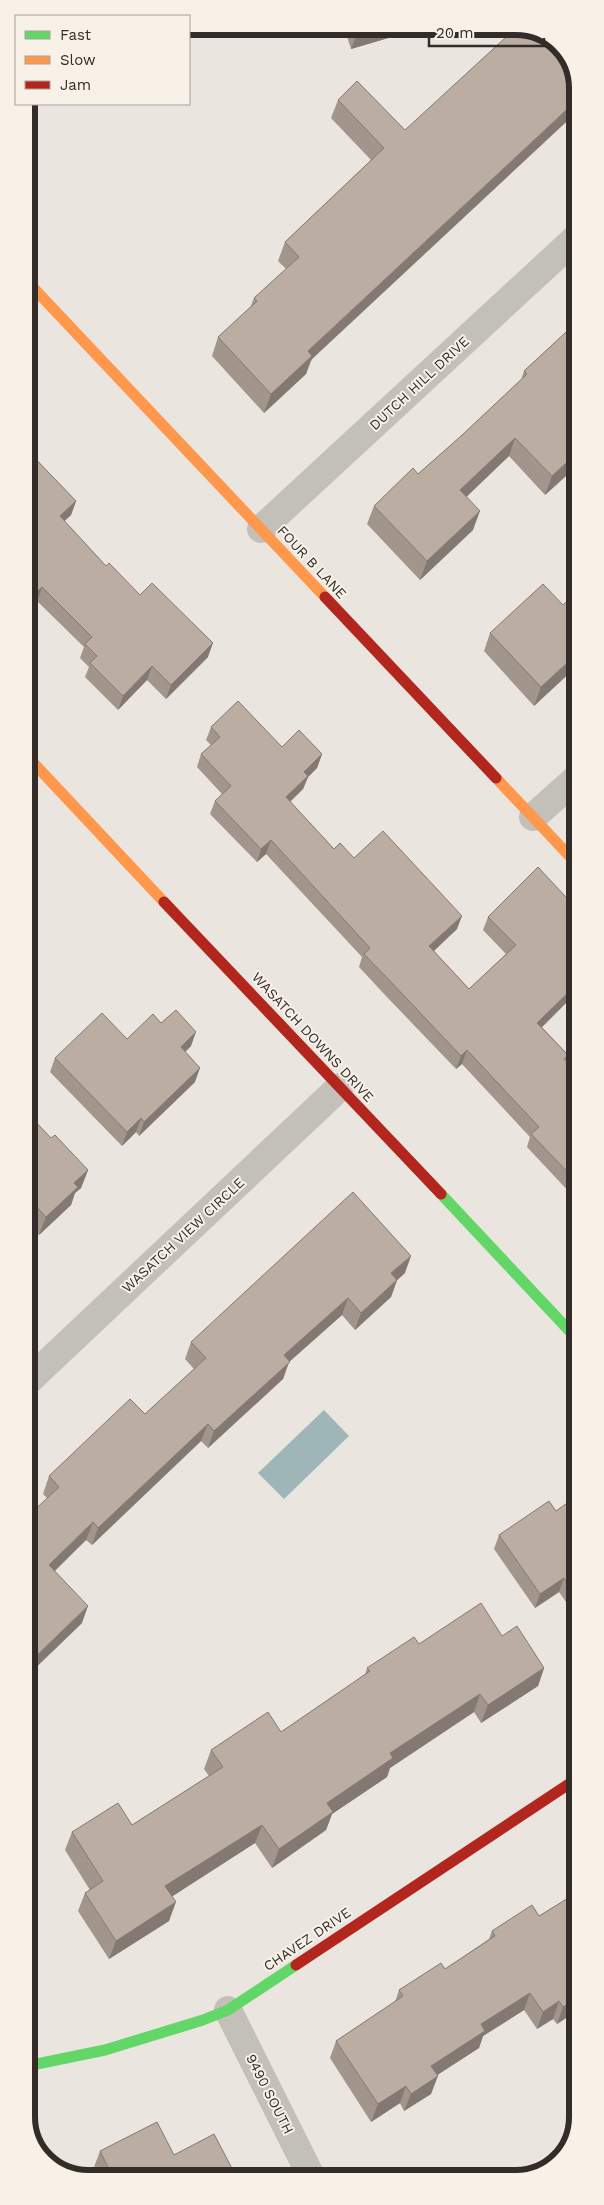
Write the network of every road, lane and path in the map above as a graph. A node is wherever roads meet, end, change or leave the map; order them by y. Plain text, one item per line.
1 (569, 244) edge
2 (35, 290) edge
3 (260, 528) junction
4 (35, 764) edge
5 (569, 785) edge
6 (533, 817) junction
7 (569, 855) edge
8 (340, 1087) junction
9 (569, 1330) edge
10 (35, 1374) edge
11 (569, 1784) edge
12 (228, 2010) junction
13 (35, 2065) edge
14 (308, 2170) edge

1 - 3 street, DUTCH HILL DRIVE
2 - 3 street, FOUR B LANE
3 - 6 street, FOUR B LANE
4 - 8 street, WASATCH DOWNS DRIVE
5 - 6 street
6 - 7 street, FOUR B LANE
8 - 9 street, WASATCH DOWNS DRIVE
8 - 10 street, WASATCH VIEW CIRCLE
11 - 12 street, CHAVEZ DRIVE
12 - 13 street, CHAVEZ DRIVE
12 - 14 street, 9490 SOUTH

